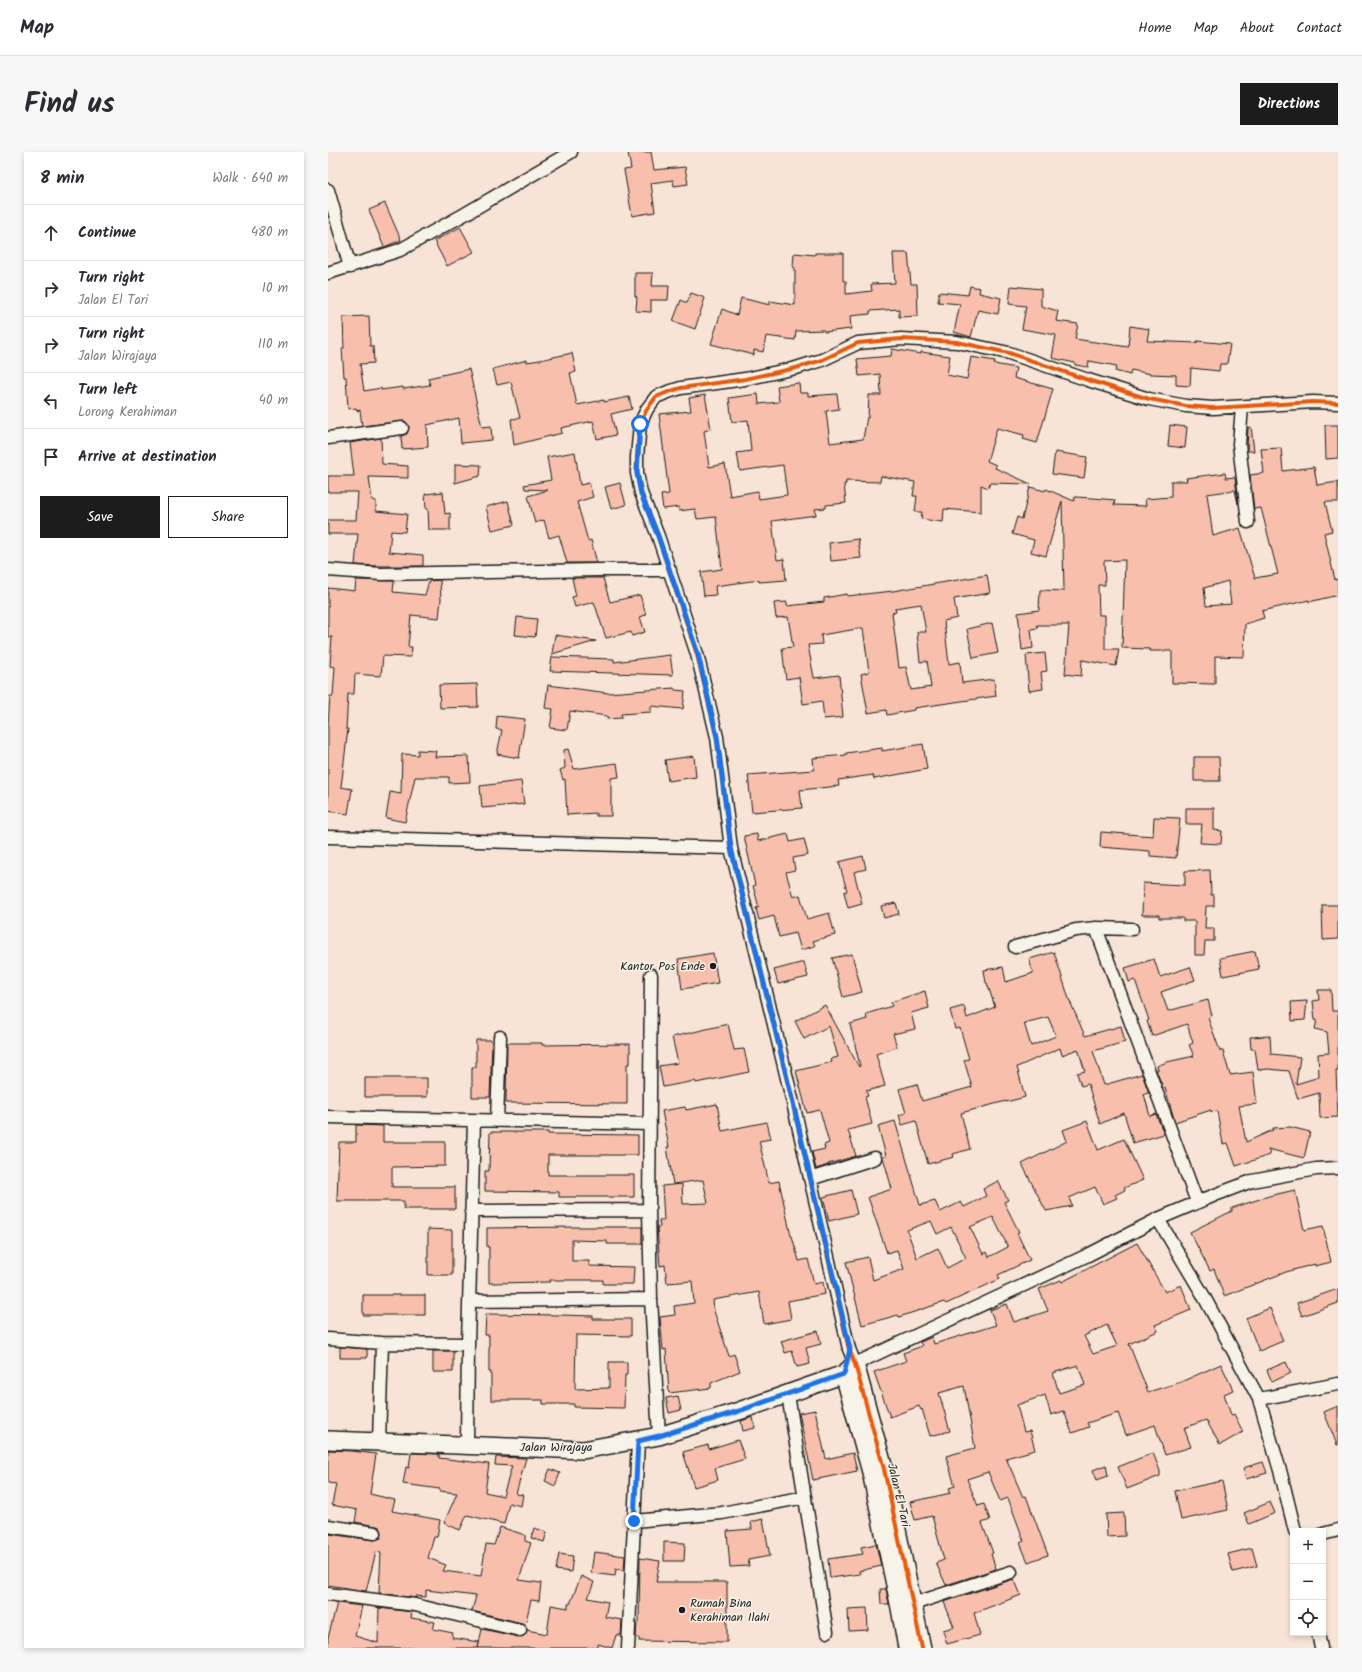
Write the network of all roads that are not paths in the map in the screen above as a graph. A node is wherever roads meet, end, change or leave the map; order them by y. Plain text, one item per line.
1 (571, 152) edge
2 (328, 190) edge
3 (350, 267) junction
4 (328, 273) edge
5 (1338, 403) edge
6 (1242, 407) junction
7 (402, 428) dead end
8 (328, 438) edge
9 (1248, 522) dead end
10 (328, 570) edge
11 (670, 570) junction
12 (328, 837) edge
13 (731, 848) junction
14 (1096, 928) junction
15 (1132, 929) dead end
16 (1015, 947) dead end
17 (651, 975) dead end
18 (500, 1037) dead end
19 (328, 1117) edge
20 (474, 1120) junction
21 (498, 1121) junction
22 (650, 1124) junction
23 (875, 1158) dead end
24 (1338, 1168) edge
25 (810, 1179) junction
26 (1197, 1202) junction
27 (649, 1210) junction
28 (473, 1211) junction
29 (1158, 1219) junction
30 (651, 1299) junction
31 (470, 1301) junction
32 (328, 1340) edge
33 (382, 1343) junction
34 (468, 1344) junction
35 (850, 1363) junction
36 (1338, 1384) edge
37 (788, 1395) junction
38 (1259, 1399) junction
39 (659, 1436) junction
40 (328, 1440) edge
41 (638, 1441) junction
42 (379, 1442) junction
43 (468, 1445) junction
44 (806, 1498) junction
45 (634, 1521) junction
46 (328, 1526) edge
47 (1294, 1528) edge
48 (1338, 1530) edge
49 (375, 1533) dead end
50 (1326, 1533) edge
51 (1011, 1572) dead end
52 (328, 1594) edge
53 (913, 1604) junction
54 (520, 1630) dead end
55 (827, 1632) dead end
56 (1319, 1636) edge
57 (628, 1648) edge
58 (907, 1648) edge
59 (922, 1648) edge
60 (1321, 1648) edge

1 - 3 street
2 - 3 street
3 - 4 street
5 - 6 street
6 - 9 street
6 - 11 street
7 - 8 street
10 - 11 street
11 - 13 street
12 - 13 street
13 - 25 street
14 - 15 street
14 - 16 street
14 - 26 street
17 - 22 street
18 - 21 street
19 - 20 street
20 - 21 street
20 - 28 street
21 - 22 street
22 - 27 street
23 - 25 street
24 - 26 street
25 - 35 street
26 - 29 street
27 - 28 street
27 - 30 street
28 - 31 street
29 - 35 street
29 - 38 street
30 - 31 street
30 - 39 street
31 - 34 street
32 - 33 street
33 - 34 street
33 - 42 street
34 - 43 street
35 - 37 street, Jalan Wirajaya
35 - 53 street, Jalan El Tari
35 - 58 street, Jalan El Tari
36 - 38 street
37 - 39 street, Jalan Wirajaya
37 - 44 street
38 - 47 street
39 - 41 street, Jalan Wirajaya
40 - 42 street, Jalan Wirajaya
41 - 43 street, Jalan Wirajaya
41 - 45 street
42 - 43 street, Jalan Wirajaya
44 - 45 street
44 - 55 street
45 - 57 street
46 - 49 street
48 - 50 street
51 - 53 street
52 - 54 street
53 - 59 street, Jalan El Tari
56 - 60 street

